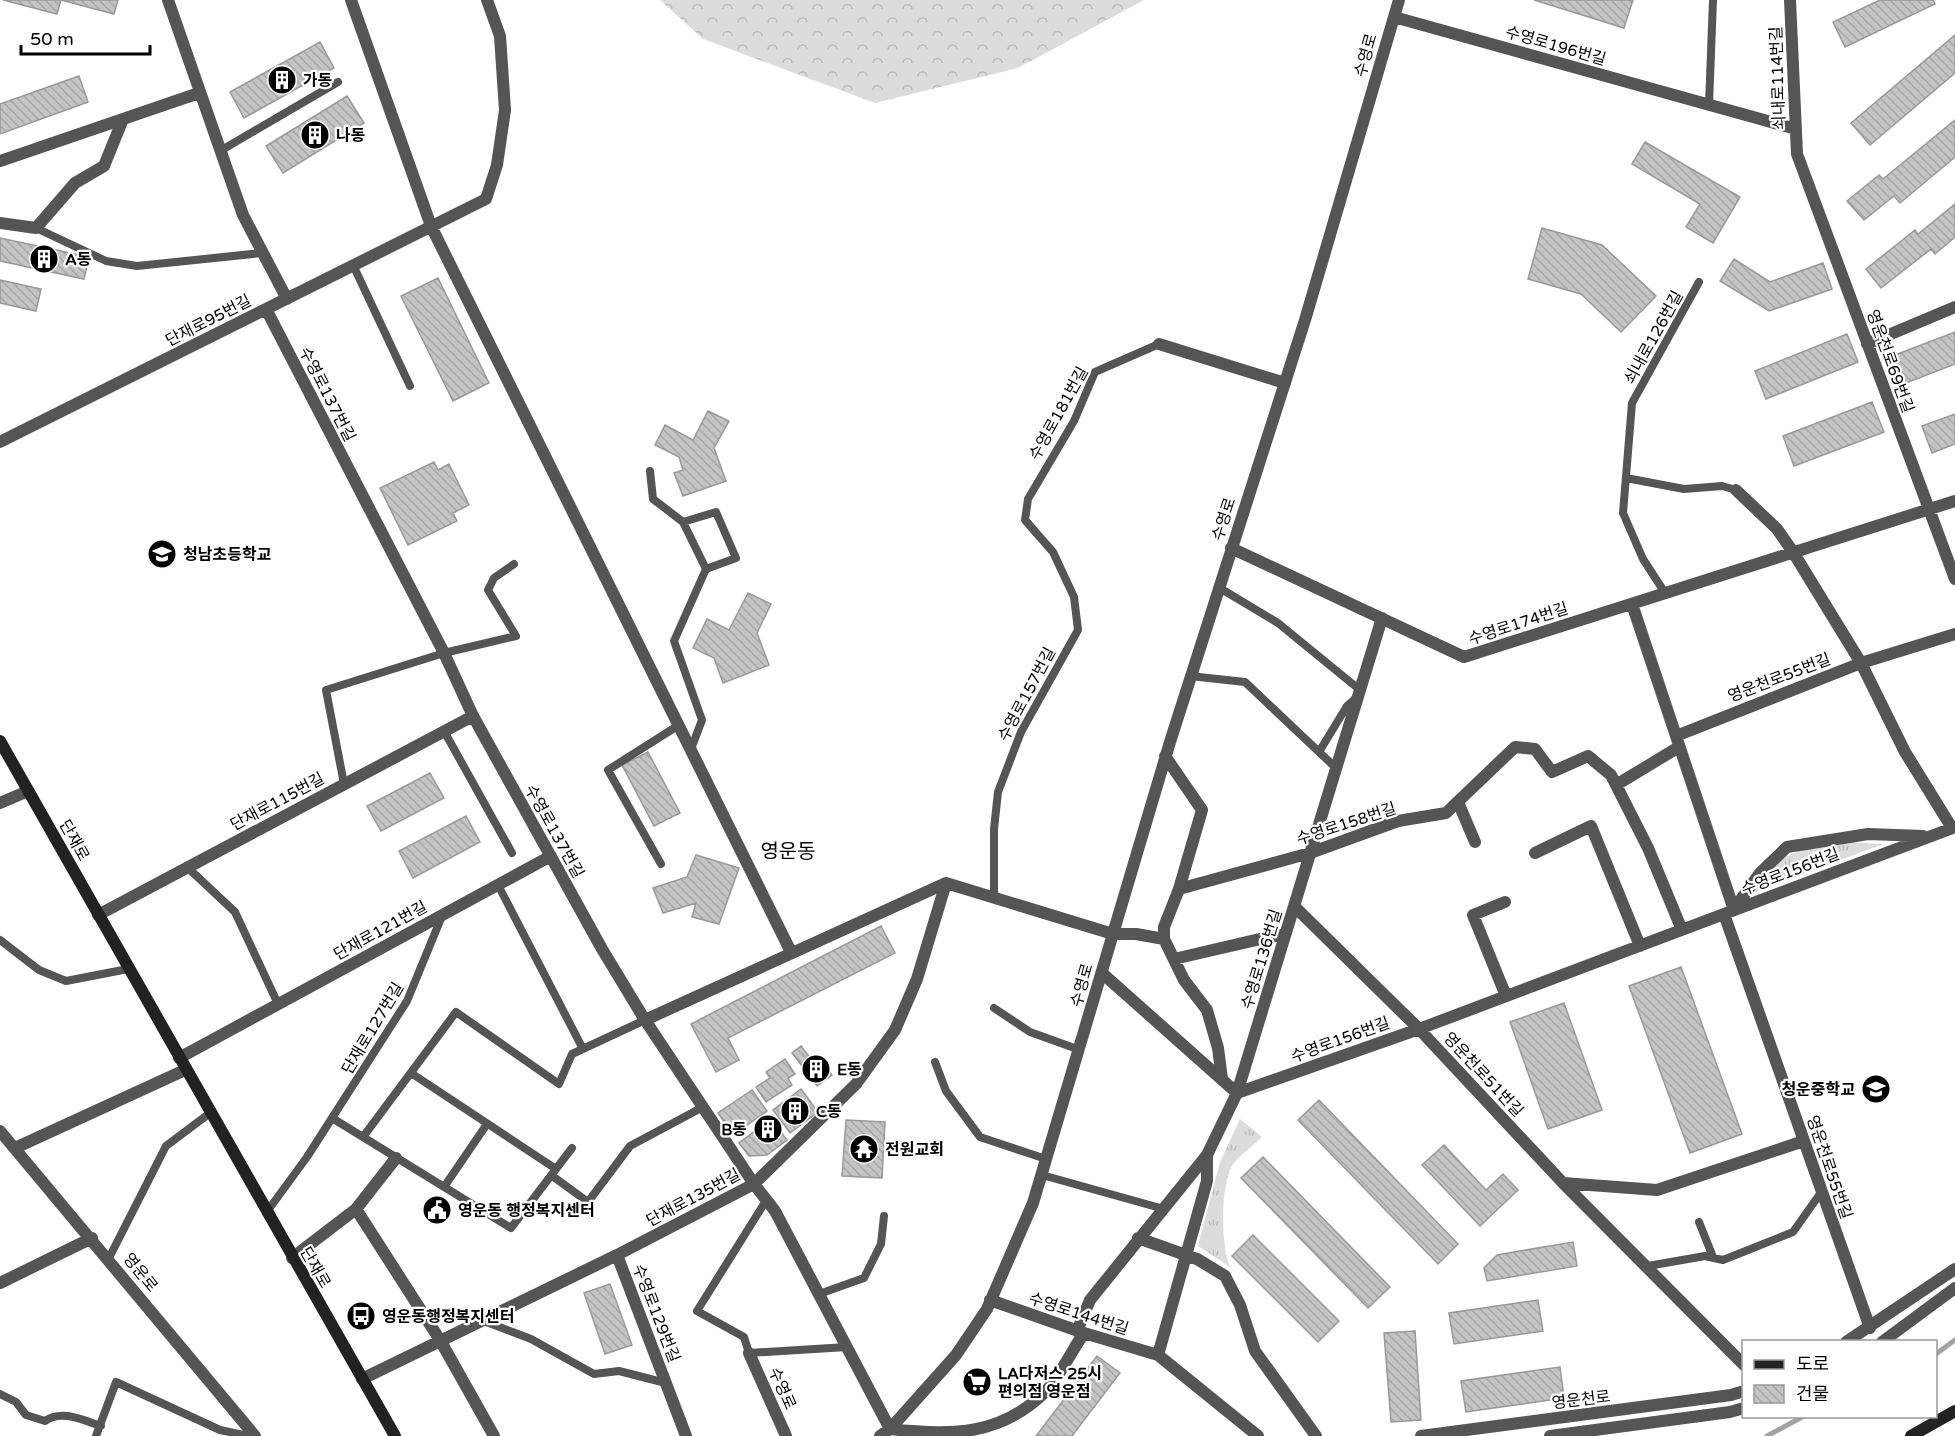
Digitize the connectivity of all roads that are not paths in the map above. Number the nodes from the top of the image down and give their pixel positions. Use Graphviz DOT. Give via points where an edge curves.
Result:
graph roads {
  1 [pos="168,0"];
  2 [pos="351,0"];
  3 [pos="487,0"];
  4 [pos="1399,0"];
  5 [pos="1713,0"];
  6 [pos="1790,0"];
  7 [pos="1394,17"];
  8 [pos="338,82"];
  9 [pos="199,93"];
  10 [pos="1709,105"];
  11 [pos="123,119"];
  12 [pos="1796,129"];
  13 [pos="220,152"];
  14 [pos="1797,154"];
  15 [pos="0,161"];
  16 [pos="0,224"];
  17 [pos="431,226"];
  18 [pos="36,228"];
  19 [pos="262,253"];
  20 [pos="353,266"];
  21 [pos="1699,282"];
  22 [pos="287,299"];
  23 [pos="1955,308"];
  24 [pos="266,309"];
  25 [pos="1159,344"];
  26 [pos="1868,344"];
  27 [pos="1285,383"];
  28 [pos="410,386"];
  29 [pos="0,442"];
  30 [pos="650,471"];
  31 [pos="1626,478"];
  32 [pos="1736,490"];
  33 [pos="1955,501"];
  34 [pos="1929,509"];
  35 [pos="1025,520"];
  36 [pos="683,522"];
  37 [pos="1231,548"];
  38 [pos="1793,552"];
  39 [pos="514,564"];
  40 [pos="706,569"];
  41 [pos="1955,577"];
  42 [pos="1218,587"];
  43 [pos="1665,593"];
  44 [pos="1632,604"];
  45 [pos="1382,618"];
  46 [pos="1955,634"];
  47 [pos="444,653"];
  48 [pos="1861,663"];
  49 [pos="1190,676"];
  50 [pos="1359,693"];
  51 [pos="473,716"];
  52 [pos="679,725"];
  53 [pos="444,731"];
  54 [pos="0,741"];
  55 [pos="1677,741"];
  56 [pos="691,749"];
  57 [pos="1319,752"];
  58 [pos="1165,756"];
  59 [pos="1336,768"];
  60 [pos="344,784"];
  61 [pos="1616,785"];
  62 [pos="28,791"];
  63 [pos="1458,802"];
  64 [pos="0,803"];
  65 [pos="1953,828"];
  66 [pos="1930,836"];
  67 [pos="1475,842"];
  68 [pos="1310,853"];
  69 [pos="1535,853"];
  70 [pos="512,854"];
  71 [pos="551,856"];
  72 [pos="661,864"];
  73 [pos="187,867"];
  74 [pos="946,883"];
  75 [pos="498,885"];
  76 [pos="1179,888"];
  77 [pos="994,898"];
  78 [pos="1505,902"];
  79 [pos="1294,906"];
  80 [pos="1729,912"];
  81 [pos="98,915"];
  82 [pos="442,915"];
  83 [pos="1682,930"];
  84 [pos="1286,933"];
  85 [pos="1113,934"];
  86 [pos="1164,939"];
  87 [pos="0,940"];
  88 [pos="1640,945"];
  89 [pos="791,952"];
  90 [pos="1174,959"];
  91 [pos="128,969"];
  92 [pos="1102,973"];
  93 [pos="1506,996"];
  94 [pos="278,1004"];
  95 [pos="994,1008"];
  96 [pos="645,1020"];
  97 [pos="1419,1029"];
  98 [pos="583,1049"];
  99 [pos="1080,1050"];
  100 [pos="179,1058"];
  101 [pos="935,1062"];
  102 [pos="185,1070"];
  103 [pos="411,1073"];
  104 [pos="1222,1079"];
  105 [pos="1237,1093"];
  106 [pos="703,1107"];
  107 [pos="210,1113"];
  108 [pos="332,1118"];
  109 [pos="487,1124"];
  110 [pos="0,1131"];
  111 [pos="363,1137"];
  112 [pos="1804,1141"];
  113 [pos="15,1148"];
  114 [pos="572,1148"];
  115 [pos="1207,1155"];
  116 [pos="396,1158"];
  117 [pos="1046,1159"];
  118 [pos="554,1172"];
  119 [pos="1042,1175"];
  120 [pos="1563,1183"];
  121 [pos="754,1184"];
  122 [pos="444,1187"];
  123 [pos="1821,1191"];
  124 [pos="766,1199"];
  125 [pos="356,1209"];
  126 [pos="1164,1209"];
  127 [pos="266,1213"];
  128 [pos="884,1216"];
  129 [pos="1699,1222"];
  130 [pos="92,1238"];
  131 [pos="1138,1238"];
  132 [pos="617,1255"];
  133 [pos="1188,1256"];
  134 [pos="1713,1257"];
  135 [pos="109,1258"];
  136 [pos="292,1258"];
  137 [pos="1648,1266"];
  138 [pos="1955,1269"];
  139 [pos="0,1283"];
  140 [pos="1955,1288"];
  141 [pos="819,1294"];
  142 [pos="990,1300"];
  143 [pos="480,1320"];
  144 [pos="1870,1328"];
  145 [pos="1080,1332"];
  146 [pos="440,1340"];
  147 [pos="1848,1340"];
  148 [pos="1883,1340"];
  149 [pos="847,1347"];
  150 [pos="749,1353"];
  151 [pos="1158,1355"];
  152 [pos="1742,1364"];
  153 [pos="362,1379"];
  154 [pos="666,1383"];
  155 [pos="1742,1390"];
  156 [pos="0,1394"];
  157 [pos="1742,1408"];
  158 [pos="1955,1411"];
  159 [pos="1524,1423"];
  160 [pos="100,1426"];
  161 [pos="885,1433"];
  162 [pos="96,1436"];
  163 [pos="248,1436"];
  164 [pos="255,1436"];
  165 [pos="395,1436"];
  166 [pos="494,1436"];
  167 [pos="686,1436"];
  168 [pos="786,1436"];
  169 [pos="1258,1436"];
  170 [pos="1316,1436"];
  171 [pos="1421,1436"];
  172 [pos="1525,1436"];
  173 [pos="1550,1436"];
  174 [pos="1911,1436"];
  1 -- 9 [label="street"];
  2 -- 17 [label="street"];
  3 -- 17 [label="street, 단재로95번길" via="501,36 505,110 497,165 486,199"];
  4 -- 7 [label="street, 수영로"];
  5 -- 10 [label="lane"];
  6 -- 12 [label="street, 쇠내로114번길"];
  7 -- 10 [label="street, 수영로196번길"];
  7 -- 27 [label="street, 수영로"];
  8 -- 13 [label="lane"];
  9 -- 11 [label="street"];
  9 -- 13 [label="street"];
  10 -- 12 [label="street, 수영로196번길"];
  11 -- 15 [label="street"];
  11 -- 18 [label="street" via="104,166 75,183"];
  12 -- 14 [label="street, 쇠내로114번길"];
  13 -- 19 [label="street"];
  14 -- 26 [label="street, 영운천로69번길"];
  16 -- 18 [label="street"];
  17 -- 20 [label="street, 단재로95번길"];
  17 -- 52 [label="street"];
  18 -- 19 [label="lane" via="106,261 137,266"];
  19 -- 22 [label="street"];
  20 -- 22 [label="street, 단재로95번길"];
  20 -- 28 [label="lane"];
  21 -- 31 [label="lane, 쇠내로126번길" via="1632,404"];
  22 -- 24 [label="street, 단재로95번길"];
  23 -- 26 [label="street"];
  24 -- 29 [label="street, 단재로95번길"];
  24 -- 47 [label="street, 수영로137번길"];
  25 -- 27 [label="street, 수영로181번길"];
  25 -- 35 [label="lane, 수영로181번길" via="1095,372 1074,421 1028,499"];
  26 -- 34 [label="street, 영운천로69번길"];
  27 -- 37 [label="street, 수영로"];
  30 -- 36 [label="lane" via="653,499"];
  31 -- 32 [label="lane" via="1684,489 1722,486"];
  31 -- 43 [label="lane, 쇠내로126번길" via="1623,513 1642,559"];
  32 -- 38 [label="street" via="1777,529"];
  33 -- 34 [label="street, 수영로174번길"];
  34 -- 38 [label="street, 수영로174번길"];
  34 -- 41 [label="street, 영운천로69번길"];
  35 -- 77 [label="lane, 수영로157번길" via="1053,552 1074,597 1078,630 1021,732 998,792"];
  36 -- 40 [label="lane"];
  36 -- 40 [label="lane" via="716,512 735,558"];
  37 -- 42 [label="street, 수영로"];
  37 -- 45 [label="street, 수영로174번길"];
  38 -- 43 [label="street, 수영로174번길"];
  38 -- 48 [label="street"];
  39 -- 47 [label="lane" via="494,578 488,590 516,636"];
  40 -- 56 [label="lane" via="674,641 702,720"];
  42 -- 49 [label="street, 수영로"];
  42 -- 50 [label="lane" via="1278,623"];
  43 -- 44 [label="street, 수영로174번길"];
  44 -- 45 [label="street, 수영로174번길" via="1464,657"];
  44 -- 55 [label="street, 영운천로55번길"];
  45 -- 50 [label="street, 수영로136번길"];
  46 -- 48 [label="street"];
  47 -- 51 [label="street, 수영로137번길"];
  47 -- 60 [label="lane" via="326,690"];
  48 -- 55 [label="street, 영운천로55번길"];
  48 -- 65 [label="street, 수영로156번길" via="1905,752"];
  49 -- 57 [label="lane" via="1245,682"];
  49 -- 58 [label="street, 수영로"];
  50 -- 57 [label="lane"];
  50 -- 59 [label="street, 수영로136번길"];
  51 -- 53 [label="street, 단재로115번길"];
  51 -- 71 [label="street, 수영로137번길"];
  52 -- 56 [label="street"];
  52 -- 72 [label="lane" via="608,770"];
  53 -- 60 [label="street, 단재로115번길"];
  53 -- 70 [label="lane"];
  54 -- 62 [label="street, 단재로"];
  55 -- 61 [label="street"];
  55 -- 80 [label="street, 영운천로55번길"];
  56 -- 89 [label="street"];
  57 -- 59 [label="lane"];
  58 -- 76 [label="street" via="1202,810"];
  58 -- 85 [label="street, 수영로"];
  59 -- 68 [label="street, 수영로136번길"];
  60 -- 73 [label="street, 단재로115번길"];
  61 -- 63 [label="street, 수영로158번길" via="1611,775 1588,756 1552,772 1534,749 1515,747"];
  61 -- 83 [label="street" via="1648,848"];
  62 -- 64 [label="street"];
  62 -- 81 [label="street, 단재로"];
  63 -- 67 [label="street"];
  63 -- 68 [label="street, 수영로158번길" via="1446,813 1398,821"];
  65 -- 66 [label="street, 수영로156번길"];
  66 -- 80 [label="street, 수영로156번길"];
  66 -- 80 [label="street" via="1868,834 1787,847"];
  68 -- 76 [label="street, 수영로158번길"];
  68 -- 79 [label="street, 수영로136번길"];
  69 -- 88 [label="street" via="1591,826"];
  71 -- 75 [label="street, 단재로121번길"];
  71 -- 96 [label="street, 수영로137번길"];
  73 -- 81 [label="street, 단재로115번길"];
  73 -- 94 [label="lane" via="235,912"];
  74 -- 77 [label="street"];
  74 -- 89 [label="street"];
  74 -- 121 [label="street, 단재로135번길" via="917,979 894,1030 856,1084"];
  75 -- 82 [label="street, 단재로121번길"];
  75 -- 98 [label="lane"];
  76 -- 86 [label="street" via="1164,927"];
  77 -- 85 [label="street"];
  78 -- 93 [label="street" via="1473,915"];
  79 -- 84 [label="street, 수영로136번길"];
  79 -- 97 [label="street, 영운천로51번길"];
  80 -- 83 [label="street, 수영로156번길"];
  80 -- 112 [label="street, 영운천로55번길"];
  81 -- 91 [label="street, 단재로"];
  82 -- 94 [label="street, 단재로121번길"];
  82 -- 108 [label="lane, 단재로127번길" via="407,1001"];
  83 -- 88 [label="street, 수영로156번길"];
  84 -- 90 [label="street"];
  84 -- 105 [label="street, 수영로136번길"];
  85 -- 86 [label="street"];
  85 -- 92 [label="street, 수영로"];
  86 -- 90 [label="street"];
  87 -- 91 [label="lane" via="39,970 66,981"];
  88 -- 93 [label="street, 수영로156번길"];
  89 -- 96 [label="street"];
  90 -- 104 [label="street" via="1184,980 1207,1010"];
  91 -- 100 [label="street, 단재로"];
  92 -- 99 [label="street, 수영로"];
  92 -- 104 [label="street"];
  93 -- 97 [label="street, 수영로156번길"];
  94 -- 100 [label="street, 단재로121번길"];
  95 -- 99 [label="lane" via="1030,1032"];
  96 -- 98 [label="lane"];
  96 -- 106 [label="street, 수영로137번길"];
  97 -- 105 [label="street, 수영로156번길"];
  97 -- 120 [label="street, 영운천로51번길"];
  98 -- 103 [label="lane" via="572,1054 559,1084 456,1012"];
  99 -- 117 [label="street, 수영로"];
  100 -- 102 [label="street, 단재로"];
  101 -- 117 [label="lane" via="945,1091 980,1137"];
  102 -- 107 [label="street, 단재로"];
  102 -- 113 [label="street"];
  103 -- 109 [label="lane"];
  103 -- 111 [label="lane"];
  104 -- 105 [label="street"];
  105 -- 115 [label="street, 수영로136번길"];
  106 -- 118 [label="lane" via="630,1146 588,1202"];
  106 -- 121 [label="street, 수영로137번길"];
  107 -- 127 [label="street, 단재로"];
  107 -- 135 [label="lane" via="166,1146"];
  108 -- 111 [label="lane"];
  108 -- 127 [label="lane, 단재로127번길"];
  109 -- 118 [label="lane"];
  109 -- 122 [label="lane"];
  110 -- 113 [label="street, 영운로"];
  111 -- 116 [label="lane"];
  112 -- 120 [label="street" via="1658,1190"];
  112 -- 123 [label="street, 영운천로55번길"];
  113 -- 130 [label="street, 영운로"];
  114 -- 118 [label="lane"];
  115 -- 126 [label="street, 수영로136번길"];
  115 -- 133 [label="street, 수영로136번길" via="1207,1181"];
  116 -- 122 [label="lane"];
  116 -- 125 [label="street"];
  117 -- 119 [label="street, 수영로"];
  118 -- 122 [label="lane" via="511,1228"];
  119 -- 126 [label="lane"];
  119 -- 142 [label="street, 수영로"];
  120 -- 137 [label="street, 영운천로51번길"];
  121 -- 124 [label="street, 수영로137번길"];
  121 -- 132 [label="street, 단재로135번길"];
  123 -- 134 [label="lane" via="1793,1232 1723,1260"];
  123 -- 144 [label="street, 영운천로55번길"];
  124 -- 141 [label="street, 수영로137번길"];
  124 -- 150 [label="lane" via="697,1311 744,1336"];
  125 -- 136 [label="street"];
  125 -- 146 [label="street"];
  126 -- 131 [label="street, 수영로136번길"];
  127 -- 136 [label="street, 단재로"];
  128 -- 141 [label="lane" via="881,1245 864,1278"];
  129 -- 134 [label="lane"];
  130 -- 135 [label="street, 영운로"];
  130 -- 139 [label="street"];
  131 -- 133 [label="street"];
  131 -- 145 [label="street, 수영로136번길" via="1090,1300"];
  132 -- 143 [label="street, 단재로135번길"];
  132 -- 154 [label="street, 수영로129번길"];
  133 -- 151 [label="street"];
  133 -- 170 [label="street" via="1225,1276 1256,1351"];
  134 -- 137 [label="lane"];
  135 -- 164 [label="street, 영운로"];
  136 -- 153 [label="street, 단재로"];
  137 -- 152 [label="street, 영운천로51번길"];
  138 -- 144 [label="street"];
  140 -- 148 [label="street"];
  141 -- 149 [label="street, 수영로137번길"];
  142 -- 145 [label="street, 수영로144번길"];
  142 -- 161 [label="street, 수영로" via="956,1355"];
  143 -- 146 [label="street, 단재로135번길"];
  143 -- 154 [label="lane, 수영로129번길" via="531,1339 594,1374 619,1371"];
  144 -- 147 [label="street"];
  145 -- 151 [label="street, 수영로144번길"];
  145 -- 161 [label="street, 수영로136번길" via="1047,1390 1002,1426 975,1433"];
  146 -- 153 [label="street, 단재로135번길"];
  146 -- 166 [label="street"];
  149 -- 150 [label="lane"];
  149 -- 161 [label="street, 수영로137번길"];
  150 -- 168 [label="street, 수영로"];
  151 -- 169 [label="street, 수영로144번길"];
  153 -- 165 [label="street, 단재로"];
  154 -- 167 [label="street, 수영로129번길"];
  155 -- 159 [label="street, 영운천로"];
  156 -- 160 [label="lane" via="16,1402 26,1415 45,1421 69,1416"];
  157 -- 173 [label="street"];
  158 -- 174 [label="street"];
  159 -- 171 [label="street, 영운천로"];
  159 -- 172 [label="street"];
  160 -- 162 [label="lane"];
  160 -- 163 [label="lane" via="116,1382 220,1430"];
}
